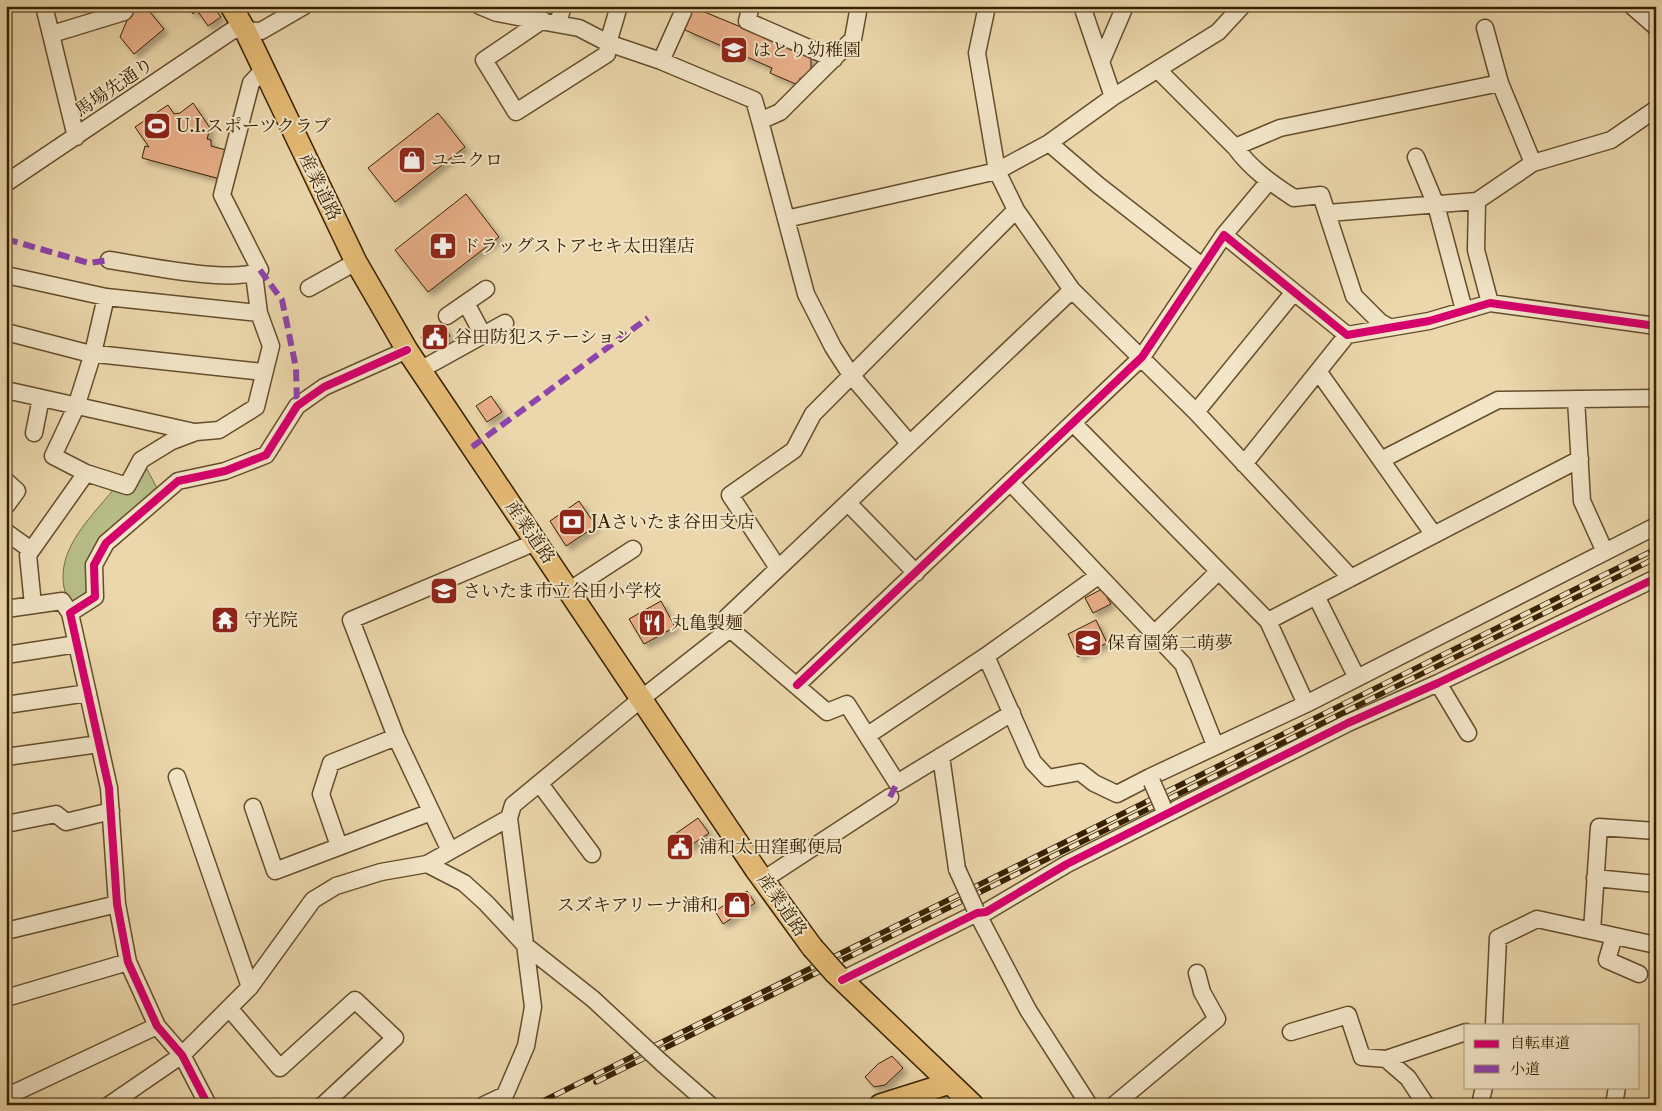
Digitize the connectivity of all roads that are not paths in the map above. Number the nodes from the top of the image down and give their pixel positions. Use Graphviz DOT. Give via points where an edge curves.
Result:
graph roads {
  1 [pos="44,6"];
  2 [pos="127,6"];
  3 [pos="231,6"];
  4 [pos="304,6"];
  5 [pos="480,6"];
  6 [pos="563,6"];
  7 [pos="619,6"];
  8 [pos="682,6"];
  9 [pos="751,6"];
  10 [pos="859,6"];
  11 [pos="987,6"];
  12 [pos="1082,6"];
  13 [pos="1125,6"];
  14 [pos="1242,6"];
  15 [pos="1632,6"];
  16 [pos="550,22"];
  17 [pos="1656,27"];
  18 [pos="1485,28"];
  19 [pos="245,30"];
  20 [pos="52,34"];
  21 [pos="608,42"];
  22 [pos="834,59"];
  23 [pos="661,61"];
  24 [pos="1101,62"];
  25 [pos="264,69"];
  26 [pos="1158,70"];
  27 [pos="1500,83"];
  28 [pos="1114,97"];
  29 [pos="1656,108"];
  30 [pos="760,120"];
  31 [pos="76,137"];
  32 [pos="1049,143"];
  33 [pos="1234,147"];
  34 [pos="1416,157"];
  35 [pos="1533,163"];
  36 [pos="997,171"];
  37 [pos="1268,181"];
  38 [pos="6,183"];
  39 [pos="1477,201"];
  40 [pos="1436,205"];
  41 [pos="1016,210"];
  42 [pos="1328,213"];
  43 [pos="786,219"];
  44 [pos="1224,235"];
  45 [pos="109,260"];
  46 [pos="356,262"];
  47 [pos="1203,267"];
  48 [pos="254,274"];
  49 [pos="6,275"];
  50 [pos="309,288"];
  51 [pos="486,289"];
  52 [pos="1072,290"];
  53 [pos="1294,292"];
  54 [pos="106,297"];
  55 [pos="466,303"];
  56 [pos="1490,303"];
  57 [pos="1464,310"];
  58 [pos="259,313"];
  59 [pos="447,316"];
  60 [pos="505,323"];
  61 [pos="1656,326"];
  62 [pos="1389,327"];
  63 [pos="6,332"];
  64 [pos="483,335"];
  65 [pos="1347,335"];
  66 [pos="407,350"];
  67 [pos="93,354"];
  68 [pos="1142,357"];
  69 [pos="420,370"];
  70 [pos="1318,371"];
  71 [pos="263,372"];
  72 [pos="851,375"];
  73 [pos="6,390"];
  74 [pos="41,398"];
  75 [pos="1656,398"];
  76 [pos="1576,399"];
  77 [pos="76,407"];
  78 [pos="1196,412"];
  79 [pos="1073,423"];
  80 [pos="196,432"];
  81 [pos="34,433"];
  82 [pos="909,443"];
  83 [pos="1580,459"];
  84 [pos="1381,460"];
  85 [pos="1244,464"];
  86 [pos="86,474"];
  87 [pos="6,481"];
  88 [pos="1011,483"];
  89 [pos="848,503"];
  90 [pos="6,506"];
  91 [pos="1656,526"];
  92 [pos="6,532"];
  93 [pos="1434,535"];
  94 [pos="536,542"];
  95 [pos="633,549"];
  96 [pos="31,550"];
  97 [pos="1605,552"];
  98 [pos="778,568"];
  99 [pos="1218,572"];
  100 [pos="916,573"];
  101 [pos="1098,576"];
  102 [pos="1351,578"];
  103 [pos="1656,578"];
  104 [pos="570,590"];
  105 [pos="1316,596"];
  106 [pos="33,605"];
  107 [pos="6,609"];
  108 [pos="70,613"];
  109 [pos="1268,621"];
  110 [pos="728,623"];
  111 [pos="1154,634"];
  112 [pos="77,644"];
  113 [pos="6,655"];
  114 [pos="986,656"];
  115 [pos="1357,678"];
  116 [pos="1438,683"];
  117 [pos="797,685"];
  118 [pos="88,693"];
  119 [pos="641,699"];
  120 [pos="1306,704"];
  121 [pos="6,705"];
  122 [pos="1012,714"];
  123 [pos="1468,733"];
  124 [pos="868,735"];
  125 [pos="396,737"];
  126 [pos="99,744"];
  127 [pos="1215,744"];
  128 [pos="941,756"];
  129 [pos="6,757"];
  130 [pos="177,777"];
  131 [pos="1151,780"];
  132 [pos="540,784"];
  133 [pos="890,797"];
  134 [pos="253,807"];
  135 [pos="111,811"];
  136 [pos="1165,811"];
  137 [pos="431,812"];
  138 [pos="509,818"];
  139 [pos="6,824"];
  140 [pos="1656,830"];
  141 [pos="339,846"];
  142 [pos="450,851"];
  143 [pos="592,854"];
  144 [pos="427,864"];
  145 [pos="1595,878"];
  146 [pos="764,880"];
  147 [pos="1656,884"];
  148 [pos="117,904"];
  149 [pos="977,913"];
  150 [pos="6,931"];
  151 [pos="1592,931"];
  152 [pos="1614,936"];
  153 [pos="1656,945"];
  154 [pos="526,946"];
  155 [pos="128,962"];
  156 [pos="1198,973"];
  157 [pos="1639,974"];
  158 [pos="839,976"];
  159 [pos="250,987"];
  160 [pos="6,998"];
  161 [pos="229,1008"];
  162 [pos="1492,1024"];
  163 [pos="157,1026"];
  164 [pos="1291,1032"];
  165 [pos="1464,1033"];
  166 [pos="182,1055"];
  167 [pos="1386,1059"];
  168 [pos="950,1083"];
  169 [pos="1484,1088"];
  170 [pos="1617,1088"];
  171 [pos="6,1094"];
  172 [pos="109,1105"];
  173 [pos="208,1105"];
  174 [pos="323,1105"];
  175 [pos="484,1105"];
  176 [pos="710,1105"];
  177 [pos="880,1105"];
  178 [pos="972,1105"];
  179 [pos="1089,1105"];
  180 [pos="1114,1105"];
  181 [pos="1426,1105"];
  182 [pos="1480,1105"];
  183 [pos="1614,1105"];
  1 -- 20 [label="street"];
  2 -- 20 [label="street" via="124,12"];
  3 -- 19 [label="main road, 産業道路"];
  4 -- 19 [label="street, 馬場先通り" via="261,31"];
  5 -- 16 [label="street" via="497,13"];
  6 -- 16 [label="street"];
  7 -- 21 [label="street"];
  8 -- 23 [label="street" via="683,12"];
  9 -- 22 [label="street" via="747,21"];
  10 -- 22 [label="street" via="853,38"];
  11 -- 36 [label="street" via="977,53"];
  12 -- 24 [label="street"];
  13 -- 24 [label="street"];
  14 -- 26 [label="street" via="1218,32"];
  15 -- 17 [label="street"];
  16 -- 21 [label="street" via="578,28"];
  16 -- 21 [label="street" via="484,60 516,112 607,54"];
  18 -- 27 [label="street"];
  19 -- 25 [label="main road, 産業道路"];
  19 -- 31 [label="street, 馬場先通り" via="233,30"];
  20 -- 31 [label="street"];
  21 -- 23 [label="street"];
  22 -- 30 [label="street" via="780,112"];
  23 -- 30 [label="street" via="754,100"];
  24 -- 28 [label="street"];
  25 -- 46 [label="main road, 産業道路"];
  25 -- 48 [label="street" via="251,83 222,195 260,270"];
  26 -- 28 [label="street"];
  26 -- 33 [label="street"];
  27 -- 33 [label="street" via="1280,128"];
  27 -- 35 [label="street"];
  28 -- 32 [label="street"];
  29 -- 35 [label="street" via="1611,140"];
  30 -- 43 [label="street"];
  31 -- 38 [label="street, 馬場先通り"];
  32 -- 36 [label="street"];
  32 -- 47 [label="street"];
  33 -- 37 [label="street"];
  34 -- 40 [label="street"];
  35 -- 39 [label="street"];
  36 -- 41 [label="street"];
  36 -- 43 [label="street"];
  37 -- 42 [label="street" via="1294,198 1321,195"];
  37 -- 44 [label="street"];
  39 -- 40 [label="street"];
  39 -- 56 [label="street" via="1476,250"];
  40 -- 42 [label="street"];
  40 -- 57 [label="street"];
  41 -- 52 [label="street"];
  41 -- 72 [label="street"];
  42 -- 62 [label="street" via="1354,296"];
  43 -- 72 [label="street" via="806,294"];
  44 -- 47 [label="street"];
  44 -- 53 [label="street"];
  45 -- 48 [label="street" via="227,276"];
  46 -- 50 [label="street"];
  46 -- 66 [label="main road, 産業道路"];
  47 -- 68 [label="street"];
  48 -- 58 [label="street"];
  49 -- 54 [label="street"];
  51 -- 55 [label="street"];
  52 -- 68 [label="street"];
  52 -- 82 [label="street"];
  53 -- 65 [label="street"];
  53 -- 78 [label="street"];
  54 -- 58 [label="street"];
  54 -- 67 [label="street"];
  55 -- 59 [label="street"];
  55 -- 64 [label="street"];
  56 -- 57 [label="street"];
  56 -- 61 [label="street"];
  57 -- 62 [label="street" via="1429,321"];
  58 -- 71 [label="street" via="271,346"];
  60 -- 64 [label="street"];
  62 -- 65 [label="street"];
  63 -- 67 [label="street"];
  64 -- 69 [label="street"];
  65 -- 70 [label="street"];
  66 -- 69 [label="main road, 産業道路"];
  66 -- 108 [label="street" via="324,387 297,406 266,455 225,471 178,480 106,543 94,564 94,597"];
  67 -- 71 [label="street"];
  67 -- 77 [label="street"];
  68 -- 78 [label="street"];
  68 -- 79 [label="street"];
  69 -- 94 [label="main road, 産業道路"];
  70 -- 84 [label="street"];
  70 -- 85 [label="street"];
  71 -- 80 [label="street" via="256,407 219,430"];
  72 -- 82 [label="street"];
  72 -- 98 [label="street" via="813,414 794,450 730,495"];
  73 -- 74 [label="street"];
  74 -- 77 [label="street"];
  74 -- 81 [label="street"];
  75 -- 76 [label="street"];
  76 -- 83 [label="street"];
  76 -- 84 [label="street" via="1498,400"];
  77 -- 80 [label="street"];
  77 -- 86 [label="street" via="53,456"];
  78 -- 85 [label="street"];
  79 -- 88 [label="street"];
  79 -- 99 [label="street"];
  80 -- 86 [label="street" via="172,441 141,460 127,486"];
  82 -- 89 [label="street"];
  83 -- 93 [label="street"];
  83 -- 97 [label="street" via="1582,501"];
  84 -- 93 [label="street"];
  85 -- 102 [label="street"];
  86 -- 96 [label="street"];
  87 -- 90 [label="street" via="17,491"];
  88 -- 100 [label="street"];
  88 -- 101 [label="street"];
  89 -- 98 [label="street"];
  89 -- 100 [label="street"];
  91 -- 97 [label="street"];
  92 -- 96 [label="street"];
  93 -- 102 [label="street"];
  94 -- 104 [label="main road, 産業道路"];
  94 -- 125 [label="street" via="351,620"];
  95 -- 104 [label="street"];
  96 -- 106 [label="street" via="28,556"];
  97 -- 115 [label="street"];
  98 -- 110 [label="street"];
  99 -- 109 [label="street"];
  99 -- 111 [label="street"];
  100 -- 117 [label="street"];
  101 -- 111 [label="street"];
  101 -- 114 [label="street"];
  102 -- 105 [label="street"];
  103 -- 116 [label="street"];
  104 -- 119 [label="main road, 産業道路"];
  105 -- 109 [label="street"];
  105 -- 115 [label="street"];
  106 -- 107 [label="street"];
  106 -- 108 [label="street" via="62,600"];
  108 -- 112 [label="street"];
  109 -- 120 [label="street"];
  110 -- 117 [label="street"];
  110 -- 119 [label="street"];
  111 -- 127 [label="street" via="1183,664"];
  112 -- 113 [label="street"];
  112 -- 118 [label="street"];
  114 -- 122 [label="street"];
  114 -- 124 [label="street"];
  115 -- 120 [label="street"];
  116 -- 123 [label="street"];
  116 -- 136 [label="street"];
  117 -- 124 [label="street" via="827,712 847,704"];
  118 -- 121 [label="street"];
  118 -- 126 [label="street"];
  119 -- 132 [label="street"];
  119 -- 146 [label="main road, 産業道路"];
  120 -- 127 [label="street"];
  122 -- 128 [label="street"];
  122 -- 131 [label="street" via="1033,762 1048,778 1080,772 1117,794"];
  124 -- 128 [label="street" via="897,783"];
  125 -- 137 [label="street"];
  125 -- 141 [label="street" via="331,763 321,794"];
  126 -- 129 [label="street"];
  126 -- 135 [label="street"];
  127 -- 131 [label="street"];
  128 -- 149 [label="street, bridge" via="957,870"];
  130 -- 159 [label="street"];
  131 -- 136 [label="street, bridge"];
  132 -- 138 [label="street" via="514,805"];
  132 -- 143 [label="street"];
  133 -- 146 [label="street"];
  134 -- 141 [label="street" via="275,871"];
  135 -- 139 [label="street" via="66,822 56,814"];
  135 -- 148 [label="street"];
  136 -- 149 [label="street" via="986,912"];
  137 -- 141 [label="street"];
  137 -- 142 [label="street"];
  138 -- 142 [label="street"];
  138 -- 154 [label="street"];
  140 -- 145 [label="street" via="1599,827"];
  142 -- 144 [label="street"];
  144 -- 154 [label="street" via="464,884"];
  144 -- 159 [label="street" via="354,880 336,886 314,900"];
  145 -- 147 [label="street"];
  145 -- 151 [label="street"];
  146 -- 158 [label="main road, 産業道路, bridge" via="812,947"];
  148 -- 150 [label="street"];
  148 -- 155 [label="street"];
  149 -- 158 [label="street"];
  149 -- 179 [label="street" via="1028,1010"];
  151 -- 152 [label="street"];
  151 -- 162 [label="street" via="1537,919 1498,938"];
  152 -- 153 [label="street"];
  152 -- 157 [label="street" via="1607,960"];
  154 -- 175 [label="street" via="533,1007 526,1046 505,1095"];
  154 -- 176 [label="street, bridge" via="593,999"];
  155 -- 160 [label="street"];
  155 -- 163 [label="street"];
  156 -- 180 [label="street" via="1202,992 1217,1019"];
  158 -- 168 [label="main road, 産業道路"];
  159 -- 161 [label="street"];
  161 -- 166 [label="street"];
  161 -- 174 [label="street" via="280,1068 355,1000 395,1038"];
  163 -- 166 [label="street"];
  163 -- 171 [label="street"];
  164 -- 167 [label="street" via="1348,1015 1362,1057"];
  165 -- 167 [label="street"];
  166 -- 172 [label="street"];
  166 -- 173 [label="street"];
  167 -- 181 [label="street" via="1408,1078"];
  168 -- 177 [label="main road"];
  168 -- 178 [label="main road, 産業道路"];
  169 -- 182 [label="street"];
  170 -- 183 [label="street"];
}
